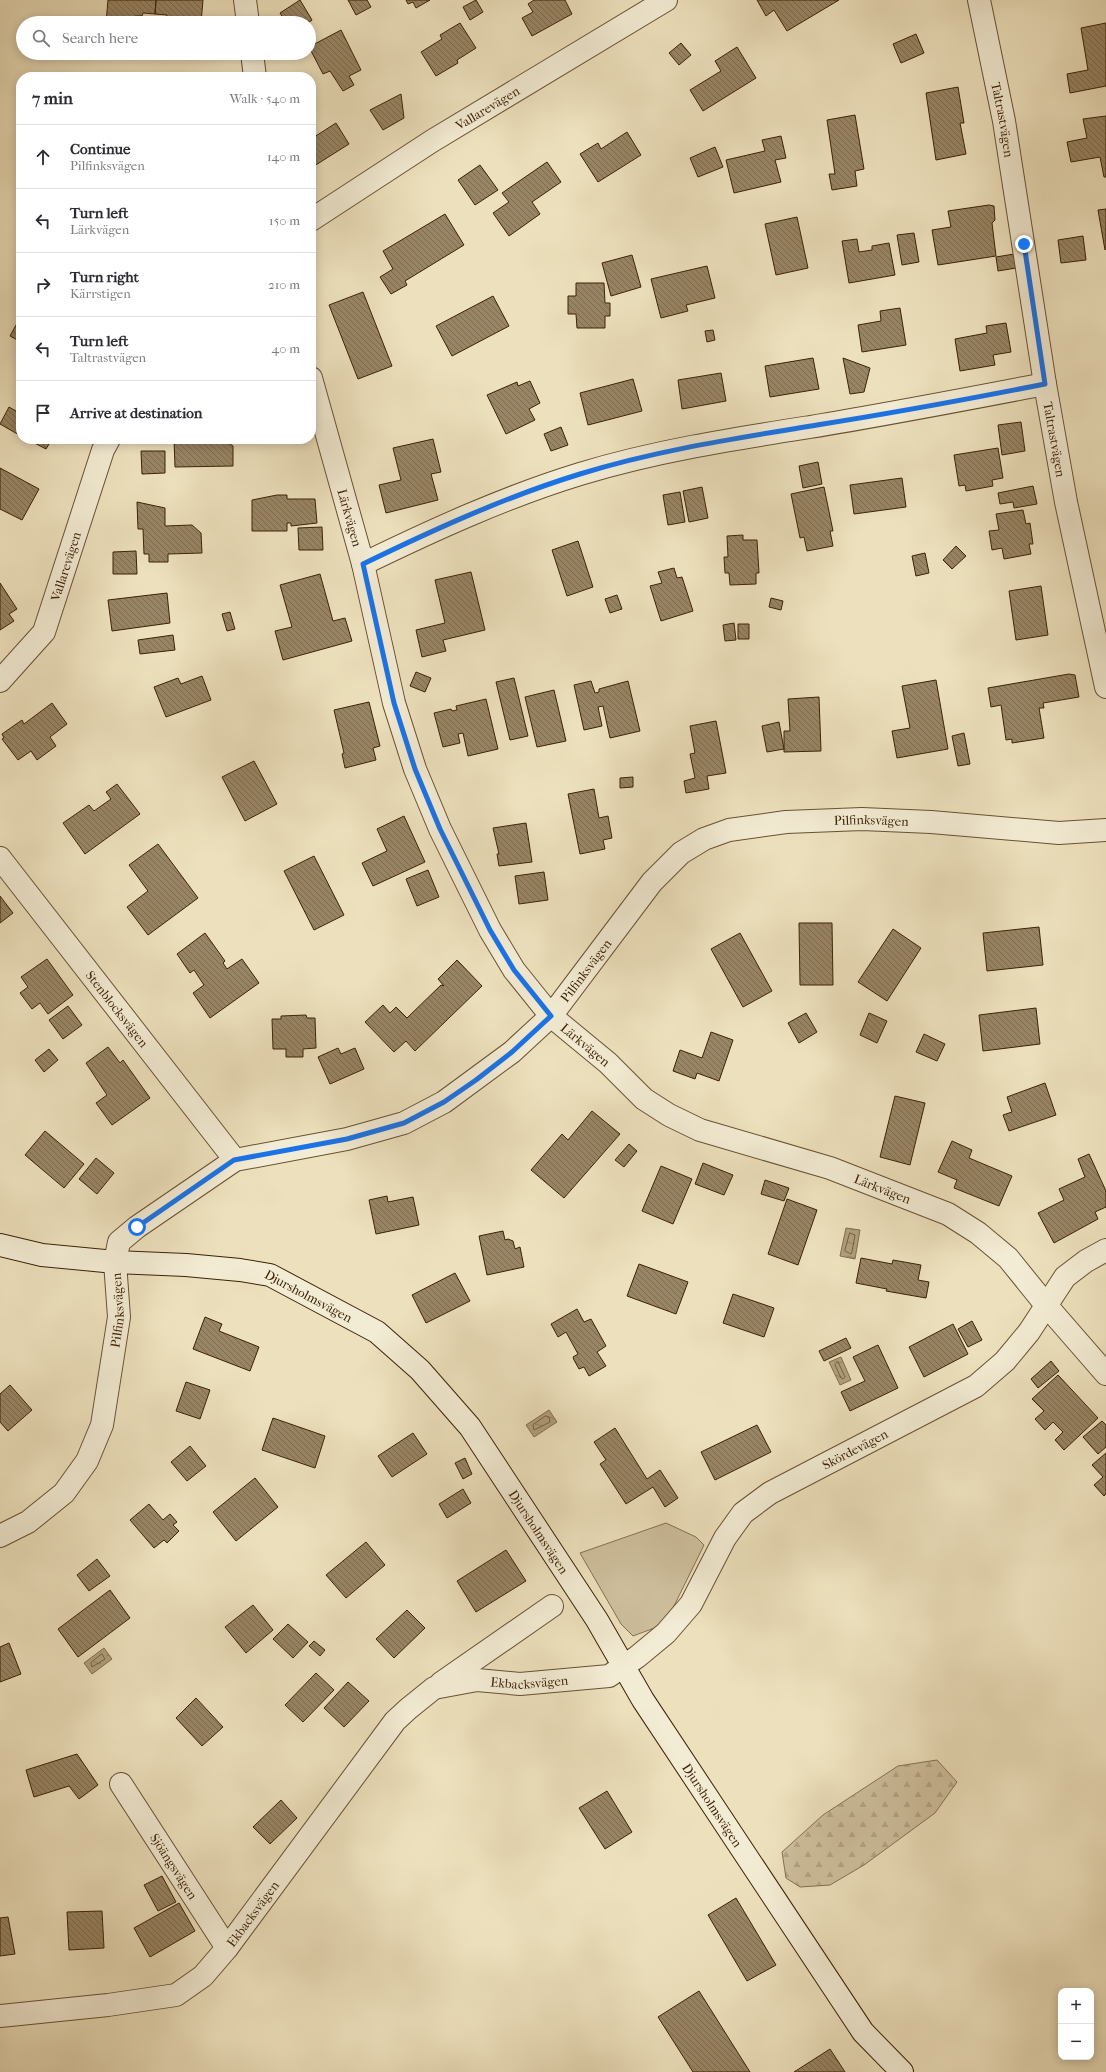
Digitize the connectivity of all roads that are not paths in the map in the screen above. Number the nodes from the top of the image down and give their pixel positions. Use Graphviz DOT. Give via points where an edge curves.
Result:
graph roads {
  1 [pos="245,0"];
  2 [pos="666,0"];
  3 [pos="979,0"];
  4 [pos="247,16"];
  5 [pos="253,60"];
  6 [pos="254,72"];
  7 [pos="316,217"];
  8 [pos="1045,384"];
  9 [pos="316,396"];
  10 [pos="106,444"];
  11 [pos="363,564"];
  12 [pos="0,681"];
  13 [pos="1106,687"];
  14 [pos="1106,830"];
  15 [pos="0,858"];
  16 [pos="551,1016"];
  17 [pos="234,1160"];
  18 [pos="0,1245"];
  19 [pos="1106,1250"];
  20 [pos="115,1262"];
  21 [pos="1046,1305"];
  22 [pos="1106,1374"];
  23 [pos="0,1536"];
  24 [pos="552,1606"];
  25 [pos="624,1667"];
  26 [pos="434,1688"];
  27 [pos="121,1784"];
  28 [pos="227,1948"];
  29 [pos="0,2016"];
  30 [pos="902,2072"];
  1 -- 4 [label="street"];
  2 -- 7 [label="street, Vallarevägen" via="432,141"];
  3 -- 8 [label="street, Taltrastvägen" via="1004,121"];
  5 -- 6 [label="street"];
  8 -- 11 [label="street" via="677,450 588,472 496,504"];
  8 -- 13 [label="street, Taltrastvägen" via="1066,502"];
  9 -- 11 [label="street, Lärkvägen"];
  10 -- 12 [label="street, Vallarevägen" via="44,632"];
  11 -- 16 [label="street, Lärkvägen" via="394,703 415,769 440,829 490,930 514,970"];
  14 -- 16 [label="street, Pilfinksvägen" via="1059,833 938,822 862,819 786,822 729,830 704,839 681,853 652,882"];
  15 -- 17 [label="street, Stenblocksvägen"];
  16 -- 17 [label="street, Pilfinksvägen" via="512,1052 476,1080 444,1102 404,1123 347,1139"];
  16 -- 21 [label="street, Lärkvägen" via="608,1063 644,1099 669,1115 700,1130 830,1168 948,1214 978,1233 1008,1258"];
  17 -- 20 [label="street, Pilfinksvägen" via="119,1242"];
  18 -- 20 [label="street, Djursholmsvägen" via="42,1255"];
  19 -- 21 [label="street, Skördevägen" via="1065,1277"];
  20 -- 23 [label="street, Pilfinksvägen" via="119,1317 102,1425 87,1461 64,1493 28,1522"];
  20 -- 25 [label="street, Djursholmsvägen" via="186,1265 240,1270 270,1276 377,1332 420,1370 470,1426 597,1620"];
  21 -- 22 [label="street, Lärkvägen"];
  21 -- 25 [label="street, Skördevägen" via="1029,1332 1005,1361 976,1386 770,1493 743,1513 725,1538 690,1604 666,1633"];
  24 -- 26 [label="street, Ekbacksvägen"];
  25 -- 26 [label="street, Ekbacksvägen" via="609,1676 520,1684 477,1680"];
  25 -- 30 [label="street, Djursholmsvägen" via="643,1700 862,2032"];
  26 -- 28 [label="street, Ekbacksvägen" via="395,1721"];
  27 -- 28 [label="street, Sjöängsvägen"];
  28 -- 29 [label="street, Ekbacksvägen" via="203,1976 176,1995"];
}
